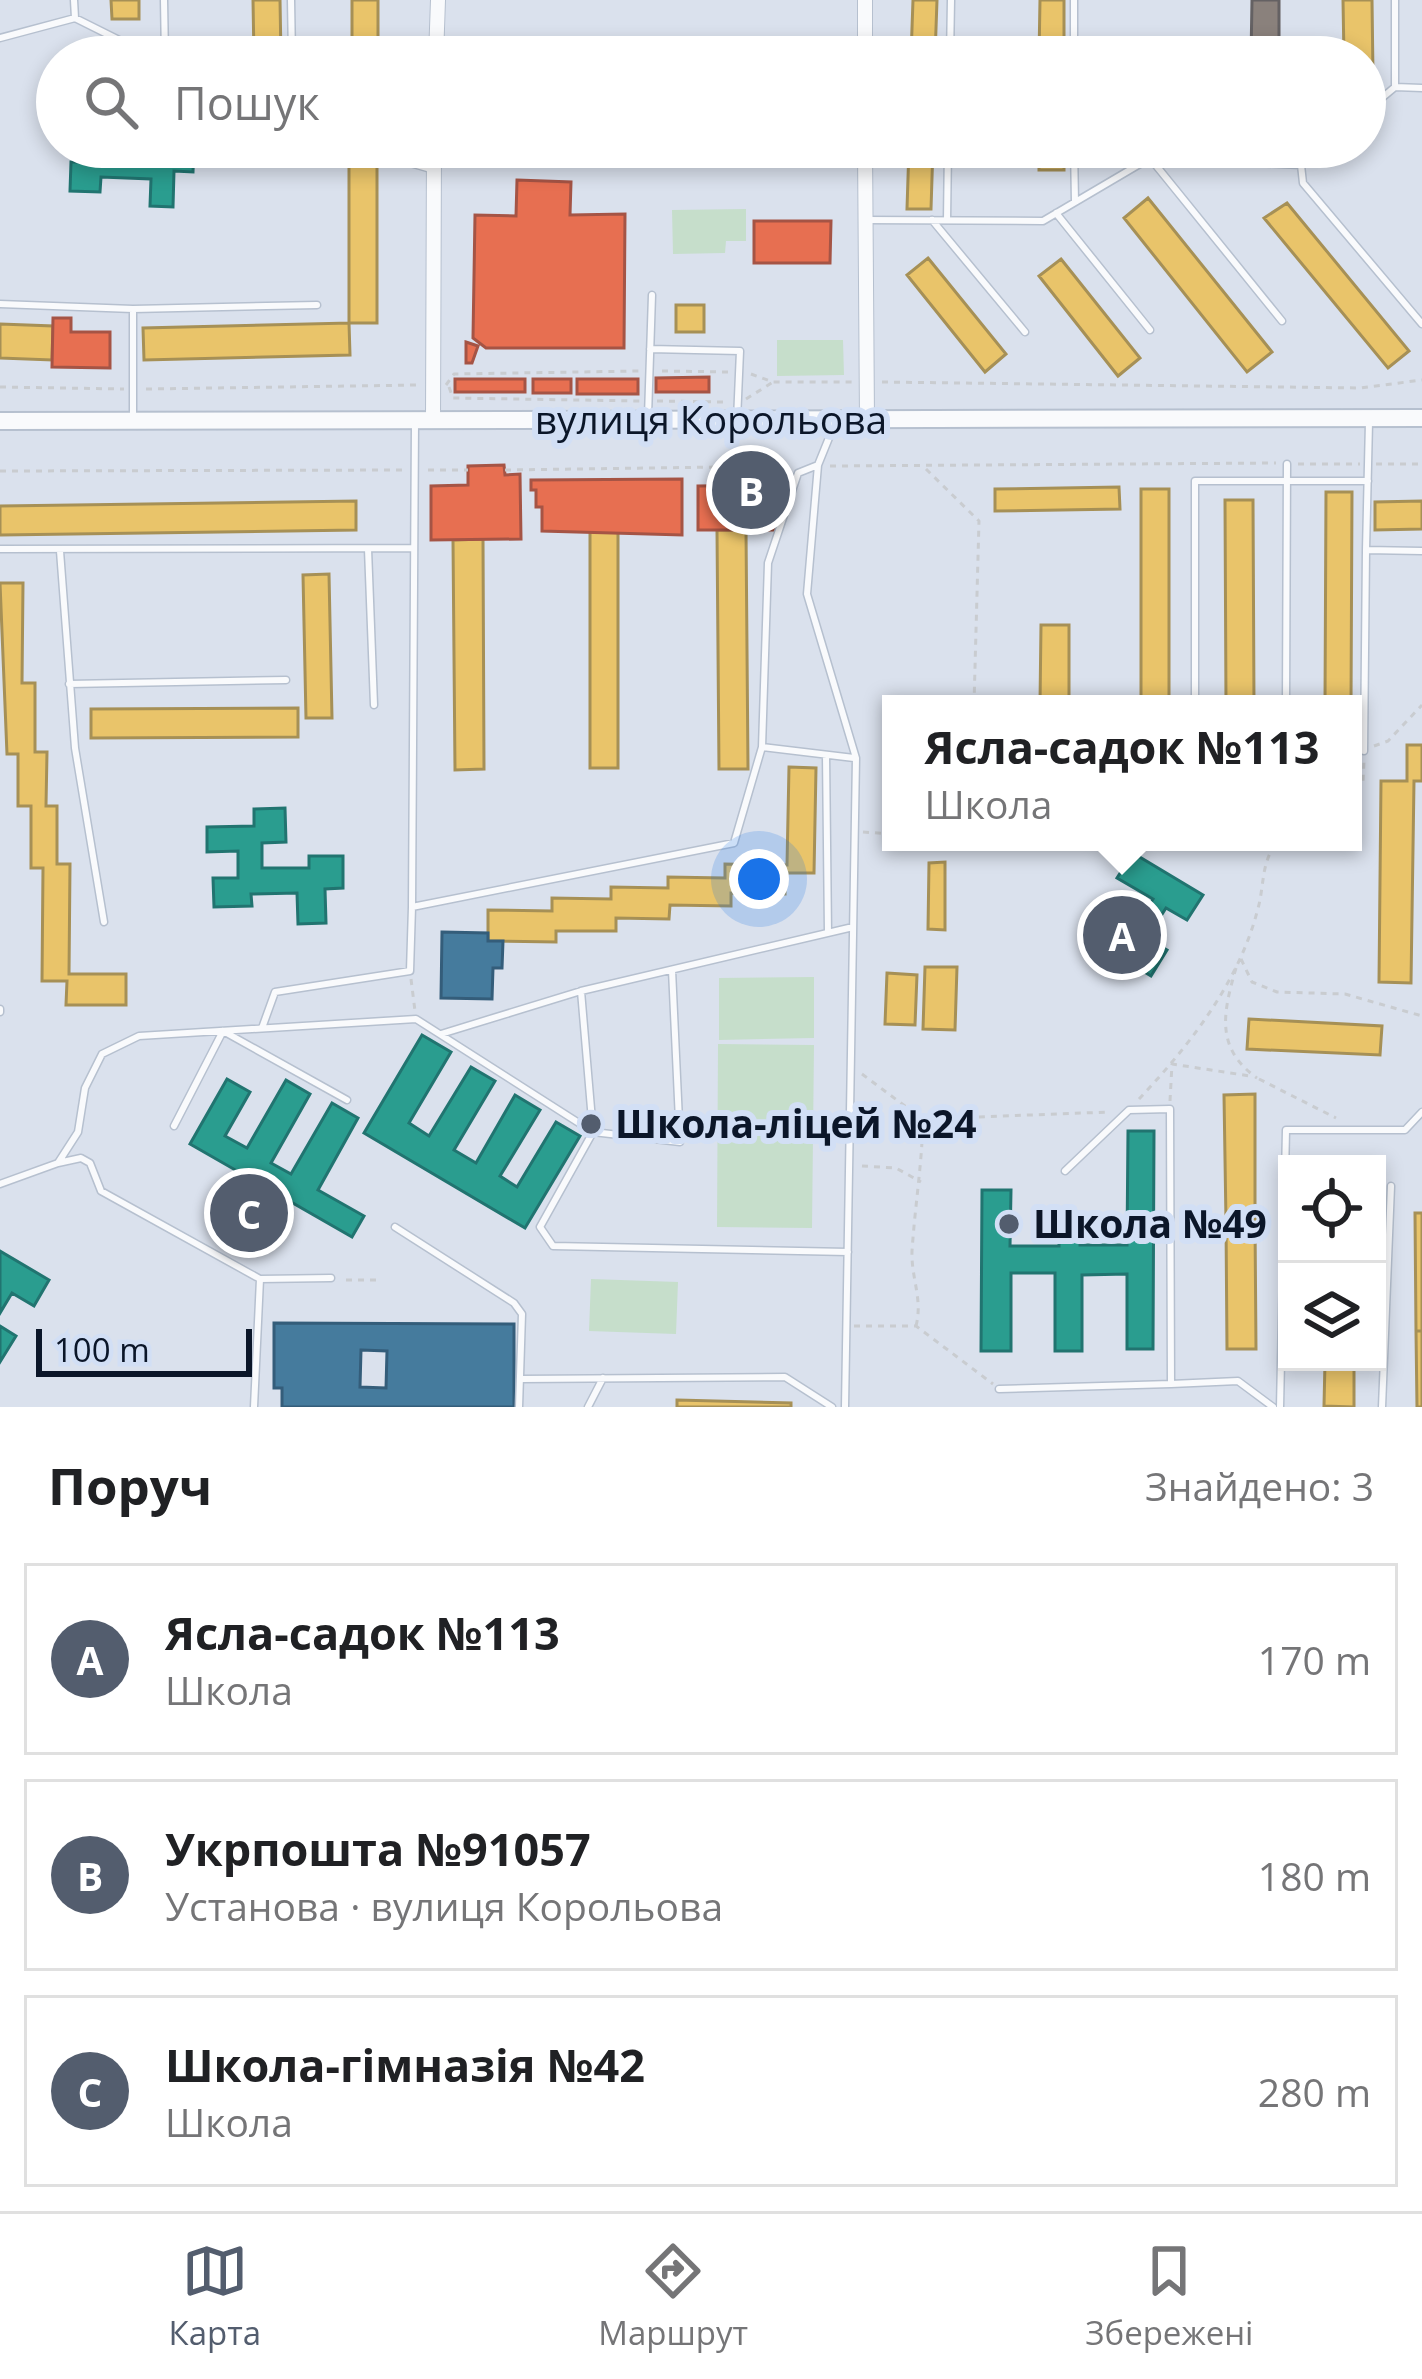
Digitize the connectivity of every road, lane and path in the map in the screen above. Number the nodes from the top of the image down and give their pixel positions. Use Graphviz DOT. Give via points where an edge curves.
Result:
graph roads {
  1 [pos="74,0"];
  2 [pos="164,0"];
  3 [pos="291,0"];
  4 [pos="438,0"];
  5 [pos="865,0"];
  6 [pos="951,0"];
  7 [pos="1074,0"];
  8 [pos="1395,0"];
  9 [pos="75,18"];
  10 [pos="111,36"];
  11 [pos="165,36"];
  12 [pos="292,36"];
  13 [pos="437,36"];
  14 [pos="865,36"];
  15 [pos="950,36"];
  16 [pos="1074,36"];
  17 [pos="0,38"];
  18 [pos="1395,87"];
  19 [pos="1422,88"];
  20 [pos="1386,94"];
  21 [pos="427,168"];
  22 [pos="865,168"];
  23 [pos="948,168"];
  24 [pos="1074,168"];
  25 [pos="1133,168"];
  26 [pos="1158,168"];
  27 [pos="1301,168"];
  28 [pos="434,170"];
  29 [pos="1075,202"];
  30 [pos="1056,213"];
  31 [pos="866,220"];
  32 [pos="932,220"];
  33 [pos="947,220"];
  34 [pos="652,295"];
  35 [pos="0,304"];
  36 [pos="317,305"];
  37 [pos="134,309"];
  38 [pos="1417,314"];
  39 [pos="1282,321"];
  40 [pos="1422,324"];
  41 [pos="1150,330"];
  42 [pos="1025,332"];
  43 [pos="650,349"];
  44 [pos="1422,380"];
  45 [pos="773,382"];
  46 [pos="867,382"];
  47 [pos="448,385"];
  48 [pos="648,411"];
  49 [pos="738,411"];
  50 [pos="1370,418"];
  51 [pos="1422,418"];
  52 [pos="836,419"];
  53 [pos="867,419"];
  54 [pos="424,420"];
  55 [pos="0,421"];
  56 [pos="133,421"];
  57 [pos="1287,464"];
  58 [pos="1369,464"];
  59 [pos="1422,464"];
  60 [pos="818,465"];
  61 [pos="925,467"];
  62 [pos="414,470"];
  63 [pos="468,470"];
  64 [pos="505,470"];
  65 [pos="0,471"];
  66 [pos="1368,481"];
  67 [pos="1287,482"];
  68 [pos="414,548"];
  69 [pos="0,549"];
  70 [pos="368,549"];
  71 [pos="60,550"];
  72 [pos="1366,550"];
  73 [pos="1422,551"];
  74 [pos="286,680"];
  75 [pos="69,684"];
  76 [pos="974,695"];
  77 [pos="1195,695"];
  78 [pos="1286,695"];
  79 [pos="374,705"];
  80 [pos="1422,705"];
  81 [pos="762,747"];
  82 [pos="1364,751"];
  83 [pos="826,755"];
  84 [pos="856,758"];
  85 [pos="1362,782"];
  86 [pos="854,832"];
  87 [pos="882,834"];
  88 [pos="1270,851"];
  89 [pos="412,907"];
  90 [pos="104,922"];
  91 [pos="854,927"];
  92 [pos="828,933"];
  93 [pos="1240,956"];
  94 [pos="672,970"];
  95 [pos="410,971"];
  96 [pos="581,991"];
  97 [pos="1422,1016"];
  98 [pos="416,1019"];
  99 [pos="262,1028"];
  100 [pos="223,1031"];
  101 [pos="440,1034"];
  102 [pos="852,1059"];
  103 [pos="1172,1064"];
  104 [pos="1257,1078"];
  105 [pos="347,1100"];
  106 [pos="1170,1109"];
  107 [pos="1129,1110"];
  108 [pos="1422,1112"];
  109 [pos="922,1118"];
  110 [pos="174,1126"];
  111 [pos="1358,1130"];
  112 [pos="592,1132"];
  113 [pos="58,1163"];
  114 [pos="1065,1171"];
  115 [pos="850,1175"];
  116 [pos="922,1183"];
  117 [pos="0,1184"];
  118 [pos="1391,1186"];
  119 [pos="394,1227"];
  120 [pos="848,1252"];
  121 [pos="331,1278"];
  122 [pos="260,1279"];
  123 [pos="346,1280"];
  124 [pos="379,1280"];
  125 [pos="916,1326"];
  126 [pos="847,1327"];
  127 [pos="604,1376"];
  128 [pos="521,1378"];
  129 [pos="1171,1384"];
  130 [pos="999,1389"];
  131 [pos="254,1407"];
  132 [pos="520,1407"];
  133 [pos="588,1407"];
  134 [pos="832,1407"];
  135 [pos="845,1407"];
  136 [pos="1276,1407"];
  137 [pos="1382,1407"];
  1 -- 9 [label="lane"];
  2 -- 11 [label="lane"];
  3 -- 12 [label="lane"];
  4 -- 13 [label="street"];
  5 -- 14 [label="street"];
  6 -- 15 [label="lane"];
  7 -- 16 [label="lane"];
  8 -- 18 [label="lane"];
  9 -- 10 [label="lane"];
  9 -- 17 [label="lane"];
  18 -- 19 [label="lane"];
  18 -- 20 [label="lane"];
  21 -- 28 [label="lane"];
  22 -- 31 [label="street"];
  23 -- 33 [label="lane"];
  24 -- 29 [label="lane"];
  25 -- 29 [label="lane"];
  26 -- 39 [label="lane"];
  27 -- 38 [label="lane" via="1303,183"];
  28 -- 54 [label="street"];
  29 -- 30 [label="lane"];
  30 -- 33 [label="lane" via="1042,221"];
  30 -- 41 [label="lane"];
  31 -- 32 [label="lane"];
  31 -- 46 [label="street"];
  32 -- 33 [label="lane"];
  32 -- 42 [label="lane"];
  34 -- 43 [label="lane"];
  35 -- 37 [label="lane"];
  36 -- 37 [label="lane"];
  37 -- 56 [label="lane"];
  38 -- 40 [label="lane"];
  43 -- 48 [label="lane"];
  43 -- 49 [label="lane" via="740,351"];
  44 -- 46 [label="path" via="1360,388"];
  45 -- 49 [label="path"];
  46 -- 53 [label="street"];
  47 -- 48 [label="path" via="453,398"];
  48 -- 49 [label="street, вулиця Корольова"];
  48 -- 49 [label="path"];
  48 -- 54 [label="street, вулиця Корольова"];
  49 -- 52 [label="street, вулиця Корольова"];
  50 -- 51 [label="street, вулиця Корольова"];
  50 -- 53 [label="street, вулиця Корольова"];
  50 -- 58 [label="lane"];
  52 -- 53 [label="street, вулиця Корольова"];
  52 -- 60 [label="lane"];
  54 -- 56 [label="street, вулиця Корольова"];
  54 -- 62 [label="lane"];
  55 -- 56 [label="street, вулиця Корольова"];
  57 -- 58 [label="path"];
  57 -- 61 [label="path"];
  57 -- 67 [label="lane"];
  58 -- 59 [label="path"];
  58 -- 66 [label="lane"];
  60 -- 61 [label="path"];
  60 -- 64 [label="path"];
  60 -- 81 [label="lane" via="798,473 768,563"];
  60 -- 84 [label="lane" via="808,594"];
  61 -- 76 [label="path" via="979,521"];
  62 -- 63 [label="path"];
  62 -- 65 [label="path"];
  62 -- 68 [label="lane"];
  66 -- 67 [label="lane"];
  66 -- 72 [label="lane"];
  67 -- 77 [label="lane" via="1196,481"];
  67 -- 78 [label="lane"];
  68 -- 70 [label="lane"];
  68 -- 89 [label="lane"];
  69 -- 71 [label="lane"];
  70 -- 71 [label="lane"];
  70 -- 79 [label="lane"];
  71 -- 75 [label="lane"];
  72 -- 73 [label="lane"];
  72 -- 82 [label="lane"];
  74 -- 75 [label="lane"];
  75 -- 90 [label="lane"];
  80 -- 82 [label="path" via="1388,740"];
  81 -- 83 [label="lane"];
  81 -- 89 [label="lane" via="734,843"];
  82 -- 85 [label="path"];
  83 -- 84 [label="lane"];
  83 -- 92 [label="lane"];
  84 -- 86 [label="lane"];
  86 -- 87 [label="path"];
  86 -- 91 [label="lane"];
  88 -- 93 [label="path"];
  89 -- 95 [label="lane"];
  91 -- 92 [label="lane"];
  91 -- 102 [label="lane"];
  92 -- 94 [label="lane"];
  93 -- 97 [label="path" via="1252,982 1277,992 1346,994"];
  93 -- 103 [label="path"];
  93 -- 104 [label="path" via="1226,1037 1234,1062"];
  94 -- 96 [label="lane"];
  94 -- 112 [label="lane" via="680,1142"];
  95 -- 98 [label="path"];
  95 -- 99 [label="lane" via="275,992"];
  96 -- 101 [label="lane"];
  96 -- 112 [label="lane"];
  98 -- 99 [label="lane"];
  98 -- 101 [label="lane"];
  99 -- 100 [label="lane"];
  100 -- 105 [label="lane"];
  100 -- 110 [label="lane"];
  100 -- 113 [label="lane" via="139,1036 101,1054 78,1132"];
  101 -- 112 [label="lane"];
  102 -- 109 [label="path" via="883,1094"];
  102 -- 115 [label="lane"];
  103 -- 104 [label="path"];
  103 -- 106 [label="path"];
  103 -- 107 [label="path"];
  104 -- 111 [label="path"];
  106 -- 107 [label="lane"];
  106 -- 129 [label="lane"];
  107 -- 109 [label="path"];
  107 -- 114 [label="lane"];
  108 -- 111 [label="lane" via="1406,1130"];
  109 -- 116 [label="path"];
  111 -- 136 [label="lane" via="1286,1130"];
  112 -- 120 [label="lane" via="540,1227 553,1246"];
  113 -- 117 [label="lane"];
  113 -- 122 [label="lane" via="90,1163 101,1191"];
  115 -- 116 [label="path" via="862,1166 896,1168"];
  115 -- 120 [label="lane"];
  116 -- 125 [label="path" via="912,1255 921,1308"];
  118 -- 137 [label="lane"];
  119 -- 128 [label="lane" via="514,1303 522,1314"];
  120 -- 126 [label="lane"];
  121 -- 122 [label="lane"];
  122 -- 131 [label="lane"];
  123 -- 124 [label="path"];
  125 -- 126 [label="path"];
  125 -- 130 [label="path"];
  126 -- 135 [label="lane"];
  127 -- 128 [label="lane"];
  127 -- 133 [label="lane"];
  127 -- 134 [label="lane" via="785,1377"];
  128 -- 132 [label="lane"];
  129 -- 130 [label="lane"];
  129 -- 136 [label="lane" via="1238,1381"];
}
